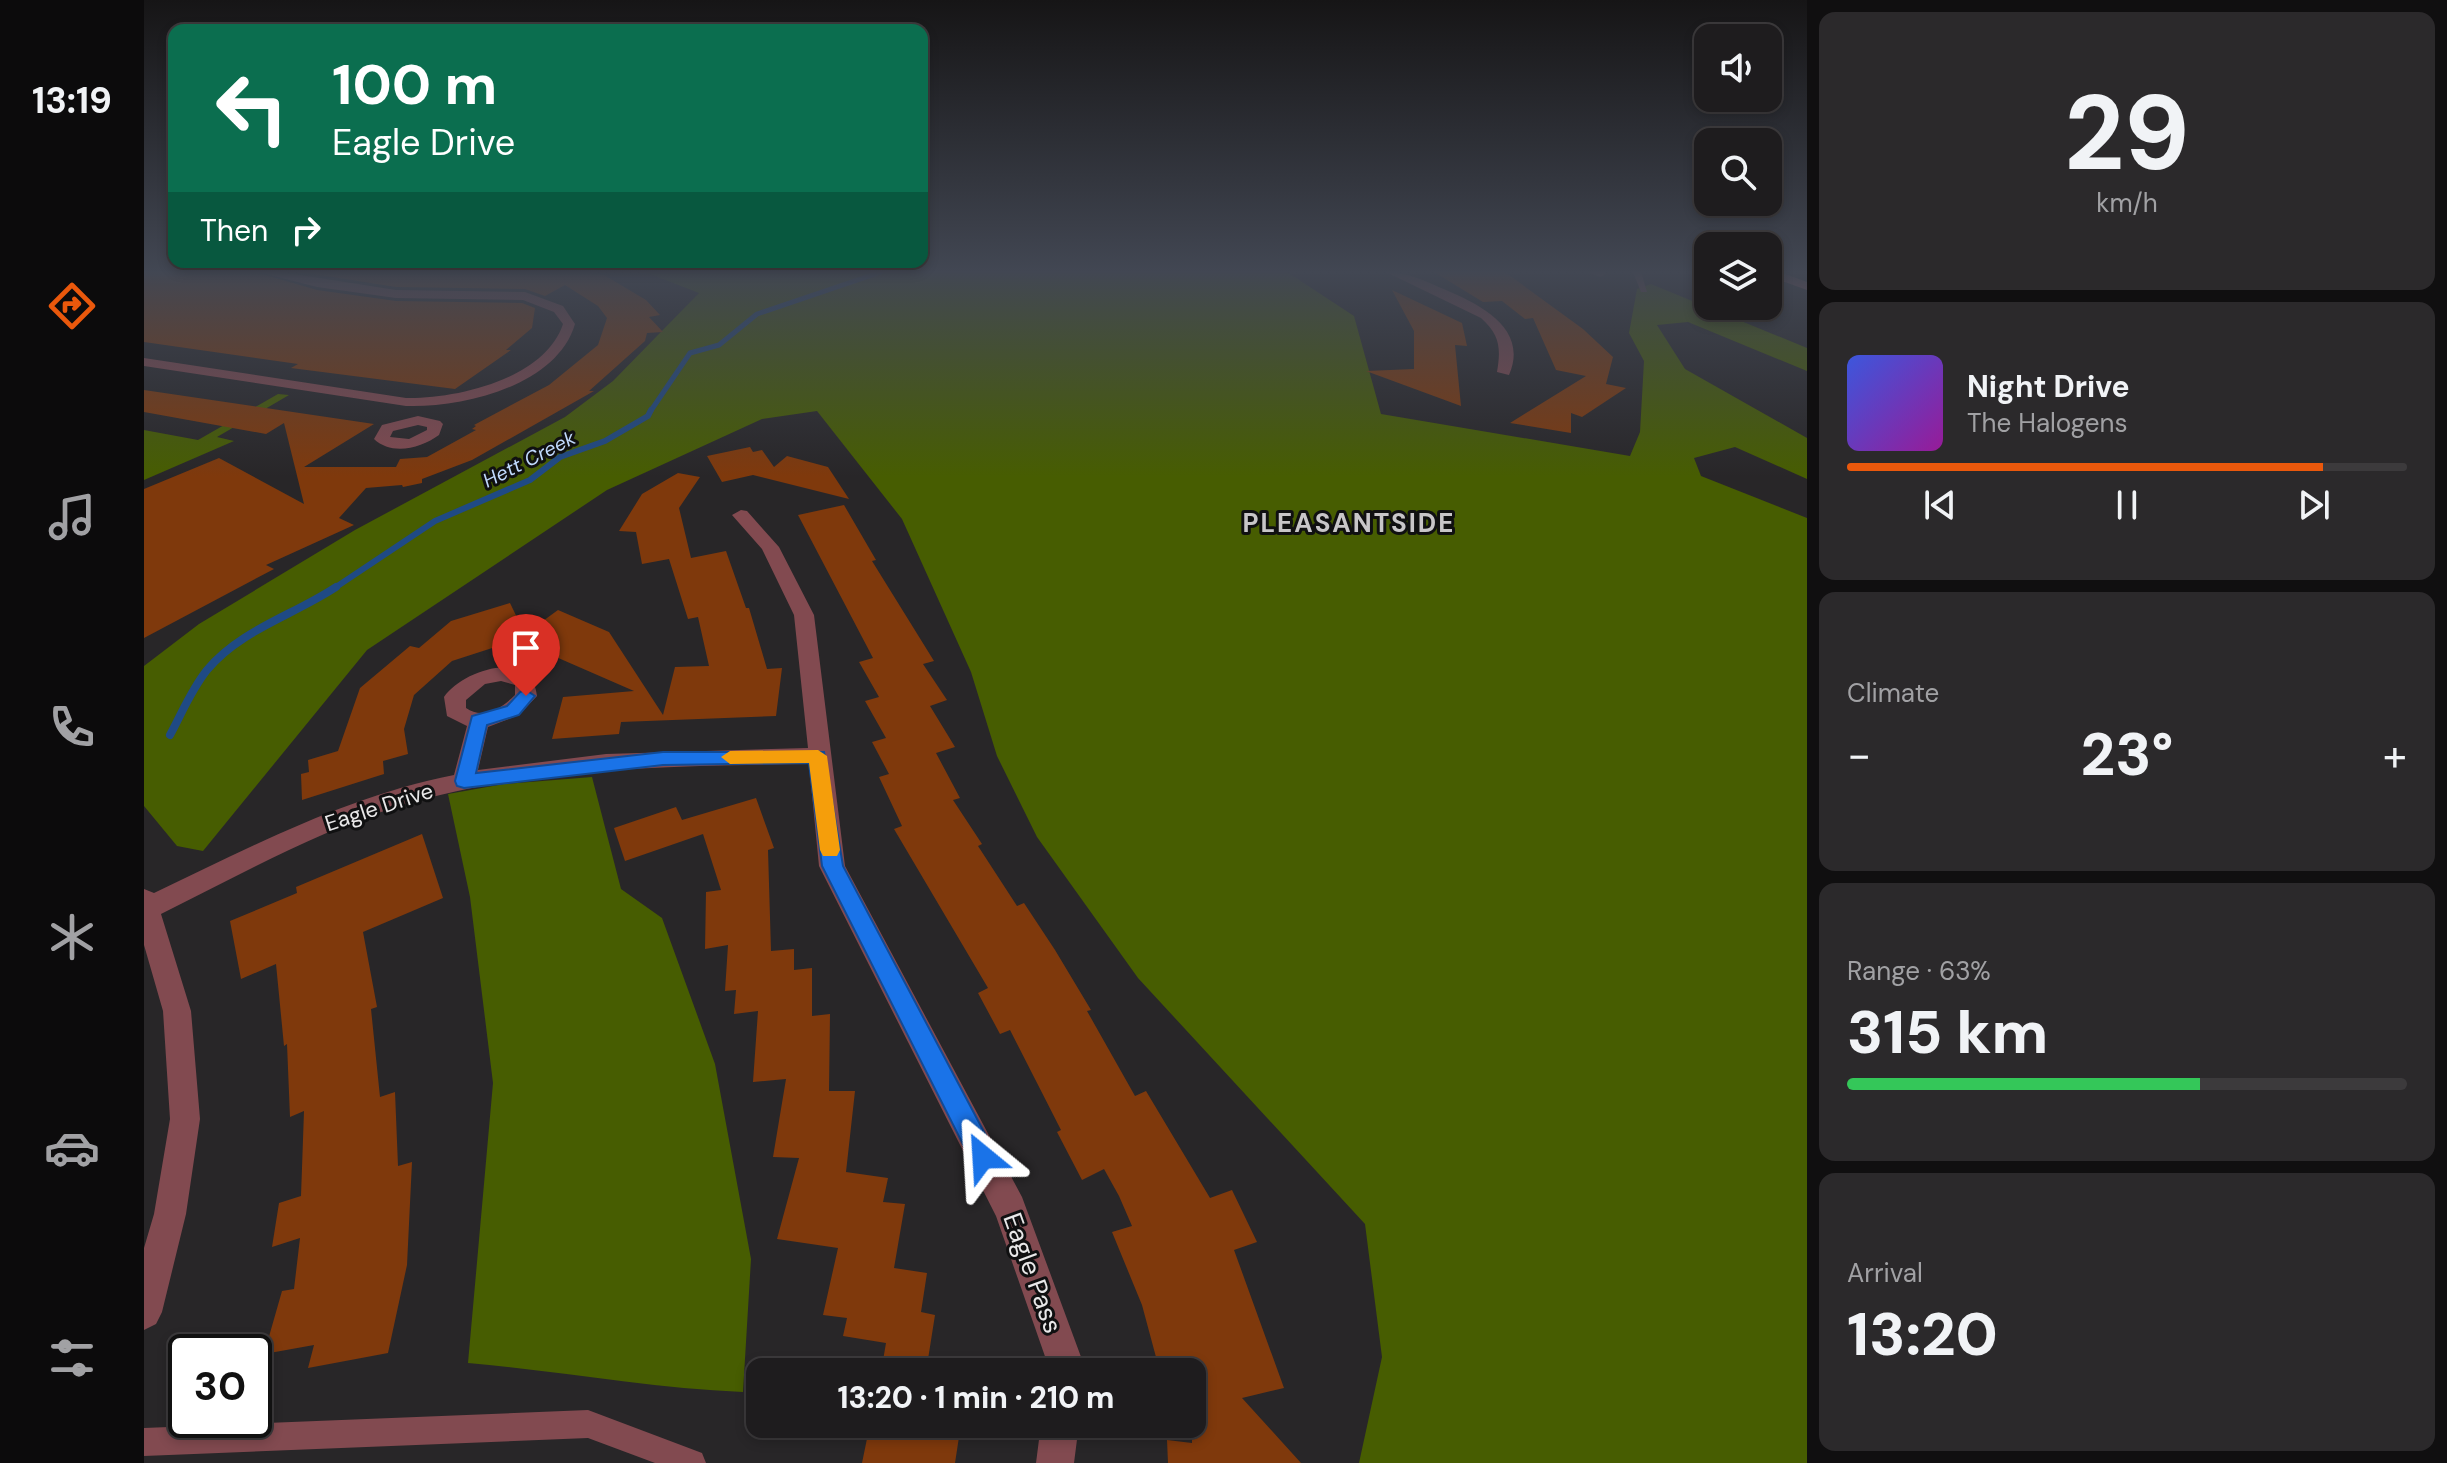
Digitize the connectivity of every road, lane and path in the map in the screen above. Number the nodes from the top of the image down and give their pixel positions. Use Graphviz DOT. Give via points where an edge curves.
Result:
graph roads {
  1 [pos="562,340"];
  2 [pos="1505,340"];
  3 [pos="144,362"];
  4 [pos="1504,372"];
  5 [pos="429,404"];
  6 [pos="418,420"];
  7 [pos="741,515"];
  8 [pos="479,721"];
  9 [pos="818,756"];
  10 [pos="464,781"];
  11 [pos="146,904"];
  12 [pos="144,1312"];
  13 [pos="1063,1358"];
  14 [pos="1058,1438"];
  15 [pos="144,1442"];
  16 [pos="692,1463"];
  17 [pos="1055,1463"];
  1 -- 5 [label="street" via="514,381 483,394"];
  2 -- 4 [label="street"];
  3 -- 5 [label="street"];
  5 -- 6 [label="street"];
  7 -- 9 [label="street, Eagle Pass" via="770,547 804,615"];
  8 -- 10 [label="street"];
  9 -- 10 [label="street, Eagle Drive" via="663,758"];
  9 -- 13 [label="street, Eagle Pass" via="832,866 1010,1209"];
  10 -- 11 [label="street, Eagle Drive" via="358,811"];
  11 -- 12 [label="street" via="177,1011 185,1119 170,1214"];
  14 -- 17 [label="street"];
  15 -- 16 [label="lane" via="588,1424"];
}
